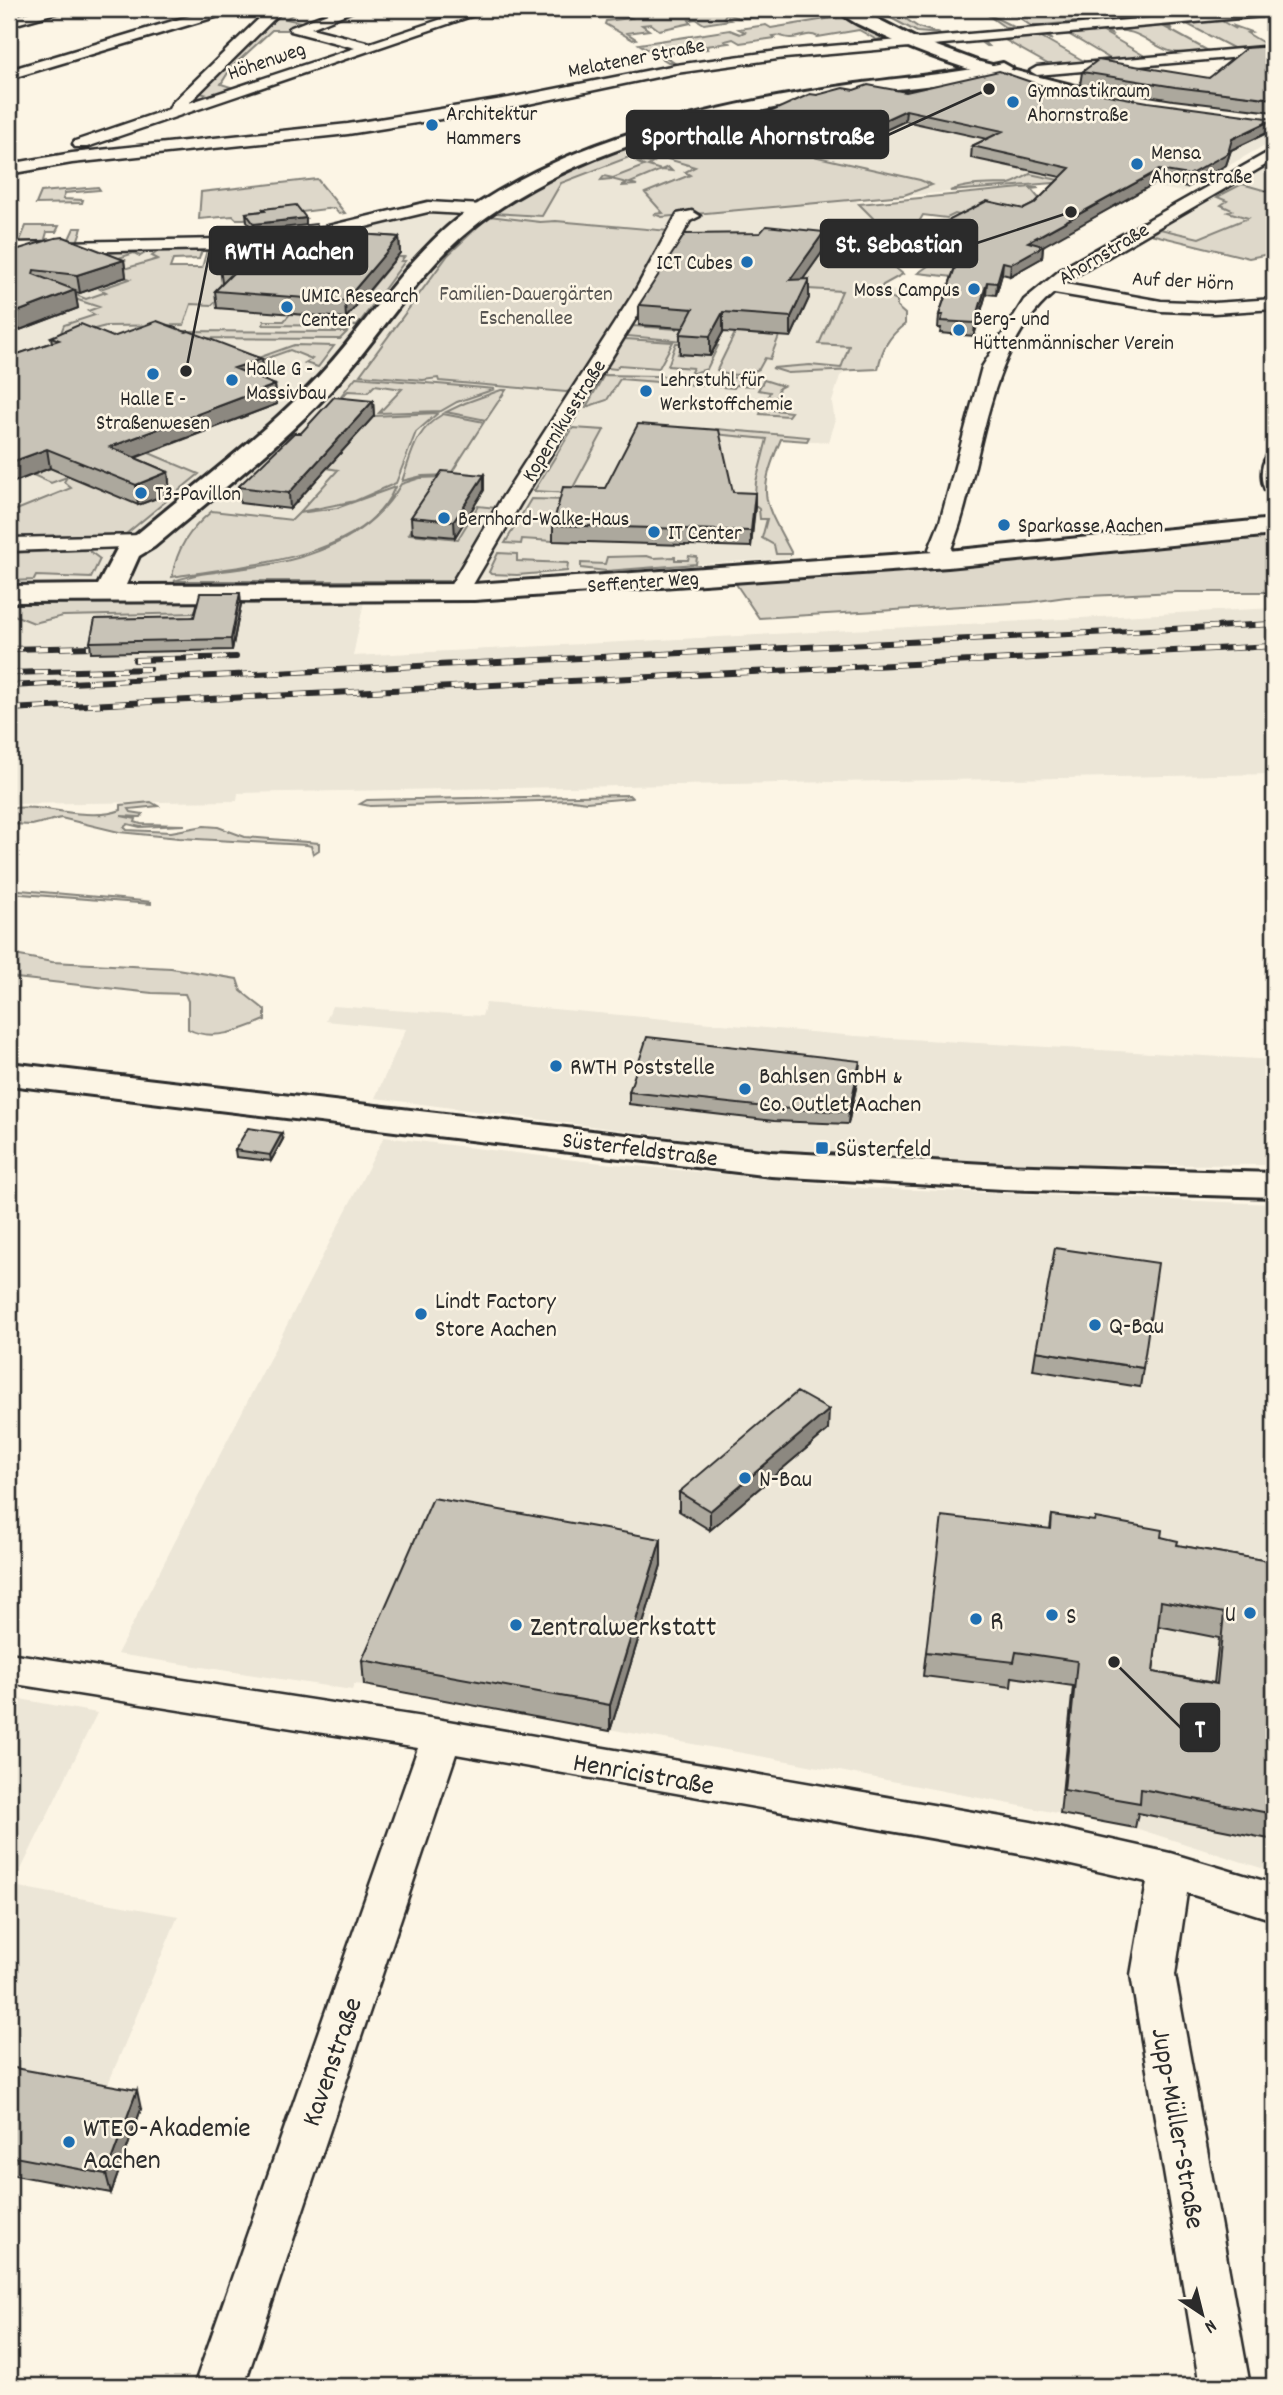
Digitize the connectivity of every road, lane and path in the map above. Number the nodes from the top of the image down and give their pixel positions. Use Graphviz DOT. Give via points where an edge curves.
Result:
graph roads {
  1 [pos="54,9"];
  2 [pos="227,9"];
  3 [pos="277,9"];
  4 [pos="351,9"];
  5 [pos="485,9"];
  6 [pos="846,9"];
  7 [pos="861,9"];
  8 [pos="1267,11"];
  9 [pos="1274,20"];
  10 [pos="9,22"];
  11 [pos="915,41"];
  12 [pos="369,47"];
  13 [pos="1274,50"];
  14 [pos="990,68"];
  15 [pos="1037,71"];
  16 [pos="9,75"];
  17 [pos="177,112"];
  18 [pos="1274,119"];
  19 [pos="1273,156"];
  20 [pos="9,158"];
  21 [pos="72,158"];
  22 [pos="32,163"];
  23 [pos="9,169"];
  24 [pos="482,210"];
  25 [pos="692,216"];
  26 [pos="9,248"];
  27 [pos="1048,287"];
  28 [pos="1274,304"];
  29 [pos="1274,460"];
  30 [pos="1274,489"];
  31 [pos="1274,527"];
  32 [pos="145,541"];
  33 [pos="9,545"];
  34 [pos="947,559"];
  35 [pos="457,593"];
  36 [pos="9,594"];
  37 [pos="107,594"];
  38 [pos="138,594"];
  39 [pos="9,1074"];
  40 [pos="1274,1185"];
  41 [pos="9,1668"];
  42 [pos="442,1737"];
  43 [pos="1170,1870"];
  44 [pos="1274,1902"];
  45 [pos="219,2386"];
  46 [pos="1225,2386"];
  1 -- 10 [label="street"];
  2 -- 16 [label="street"];
  3 -- 17 [label="street" via="177,106"];
  4 -- 12 [label="street" via="296,28"];
  5 -- 12 [label="street, Höhenweg"];
  6 -- 11 [label="street"];
  7 -- 11 [label="street"];
  8 -- 9 [label="street"];
  8 -- 11 [label="street, Melatener Straße"];
  11 -- 14 [label="street"];
  11 -- 21 [label="street, Melatener Straße" via="699,66 336,131"];
  12 -- 17 [label="street, Höhenweg"];
  13 -- 15 [label="street"];
  14 -- 18 [label="street" via="1112,99"];
  14 -- 24 [label="street" via="911,85 755,105 652,132 570,163"];
  17 -- 21 [label="street, Höhenweg" via="69,149"];
  19 -- 27 [label="street, Ahornstraße"];
  20 -- 22 [label="street" via="24,157"];
  21 -- 22 [label="street, Melatener Straße"];
  22 -- 23 [label="street, Melatener Straße"];
  24 -- 26 [label="street" via="431,207 324,232 222,244"];
  24 -- 32 [label="street" via="432,253 306,402"];
  25 -- 35 [label="street, Kopernikusstraße" via="683,218 645,291"];
  27 -- 28 [label="street, Auf der Hörn" via="1161,306"];
  27 -- 34 [label="street, Ahornstraße" via="1023,314 992,367 940,549"];
  29 -- 30 [label="street"];
  31 -- 34 [label="street, Seffenter Weg"];
  32 -- 33 [label="street"];
  32 -- 37 [label="street" via="128,551"];
  32 -- 38 [label="street" via="150,553"];
  34 -- 35 [label="street, Seffenter Weg"];
  35 -- 38 [label="street, Seffenter Weg"];
  36 -- 37 [label="street, Seffenter Weg"];
  37 -- 38 [label="street, Seffenter Weg"];
  39 -- 40 [label="street, Süsterfeldstraße" via="771,1164"];
  41 -- 42 [label="street, Henricistraße"];
  42 -- 43 [label="street, Henricistraße" via="1031,1839"];
  42 -- 45 [label="street, Kavenstraße"];
  43 -- 44 [label="street, Henricistraße"];
  43 -- 46 [label="street, Jupp-Müller-Straße" via="1153,1975"];
}
